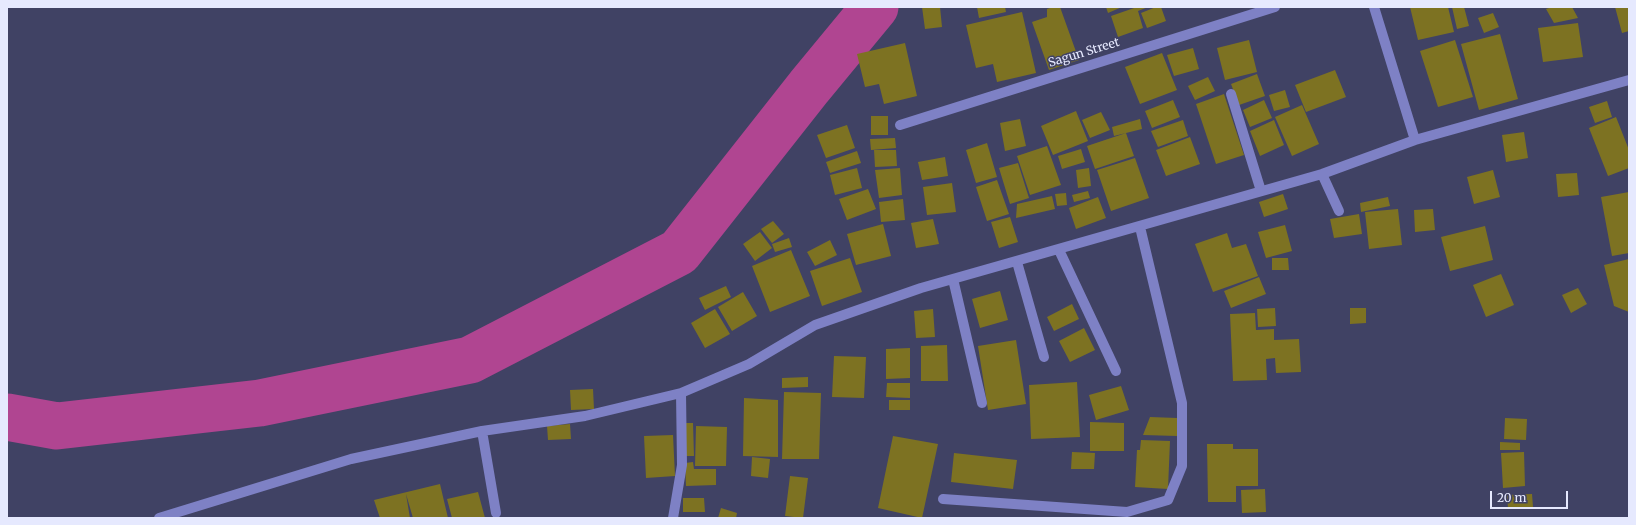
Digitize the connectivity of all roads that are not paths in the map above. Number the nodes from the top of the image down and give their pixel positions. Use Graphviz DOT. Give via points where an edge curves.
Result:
graph roads {
  1 [pos="1275,7"];
  2 [pos="1374,7"];
  3 [pos="1629,80"];
  4 [pos="1231,94"];
  5 [pos="900,125"];
  6 [pos="1415,140"];
  7 [pos="1322,174"];
  8 [pos="1261,191"];
  9 [pos="1339,211"];
  10 [pos="1140,227"];
  11 [pos="1059,250"];
  12 [pos="1017,262"];
  13 [pos="953,279"];
  14 [pos="1044,357"];
  15 [pos="1116,371"];
  16 [pos="680,394"];
  17 [pos="982,403"];
  18 [pos="482,431"];
  19 [pos="943,499"];
  20 [pos="496,513"];
  21 [pos="159,518"];
  22 [pos="672,518"];
  1 -- 5 [label="street, Sagun Street"];
  2 -- 6 [label="street"];
  3 -- 6 [label="street"];
  4 -- 8 [label="street"];
  6 -- 7 [label="street"];
  7 -- 8 [label="street"];
  7 -- 9 [label="street"];
  8 -- 10 [label="street"];
  10 -- 11 [label="street"];
  10 -- 19 [label="street" via="1182,403 1182,466 1168,500 1126,512"];
  11 -- 12 [label="street"];
  11 -- 15 [label="street"];
  12 -- 13 [label="street"];
  12 -- 14 [label="street"];
  13 -- 16 [label="street" via="815,325 749,364"];
  13 -- 17 [label="street"];
  16 -- 18 [label="street" via="585,416"];
  16 -- 22 [label="street" via="682,465"];
  18 -- 20 [label="street"];
  18 -- 21 [label="street" via="351,459"];
}
